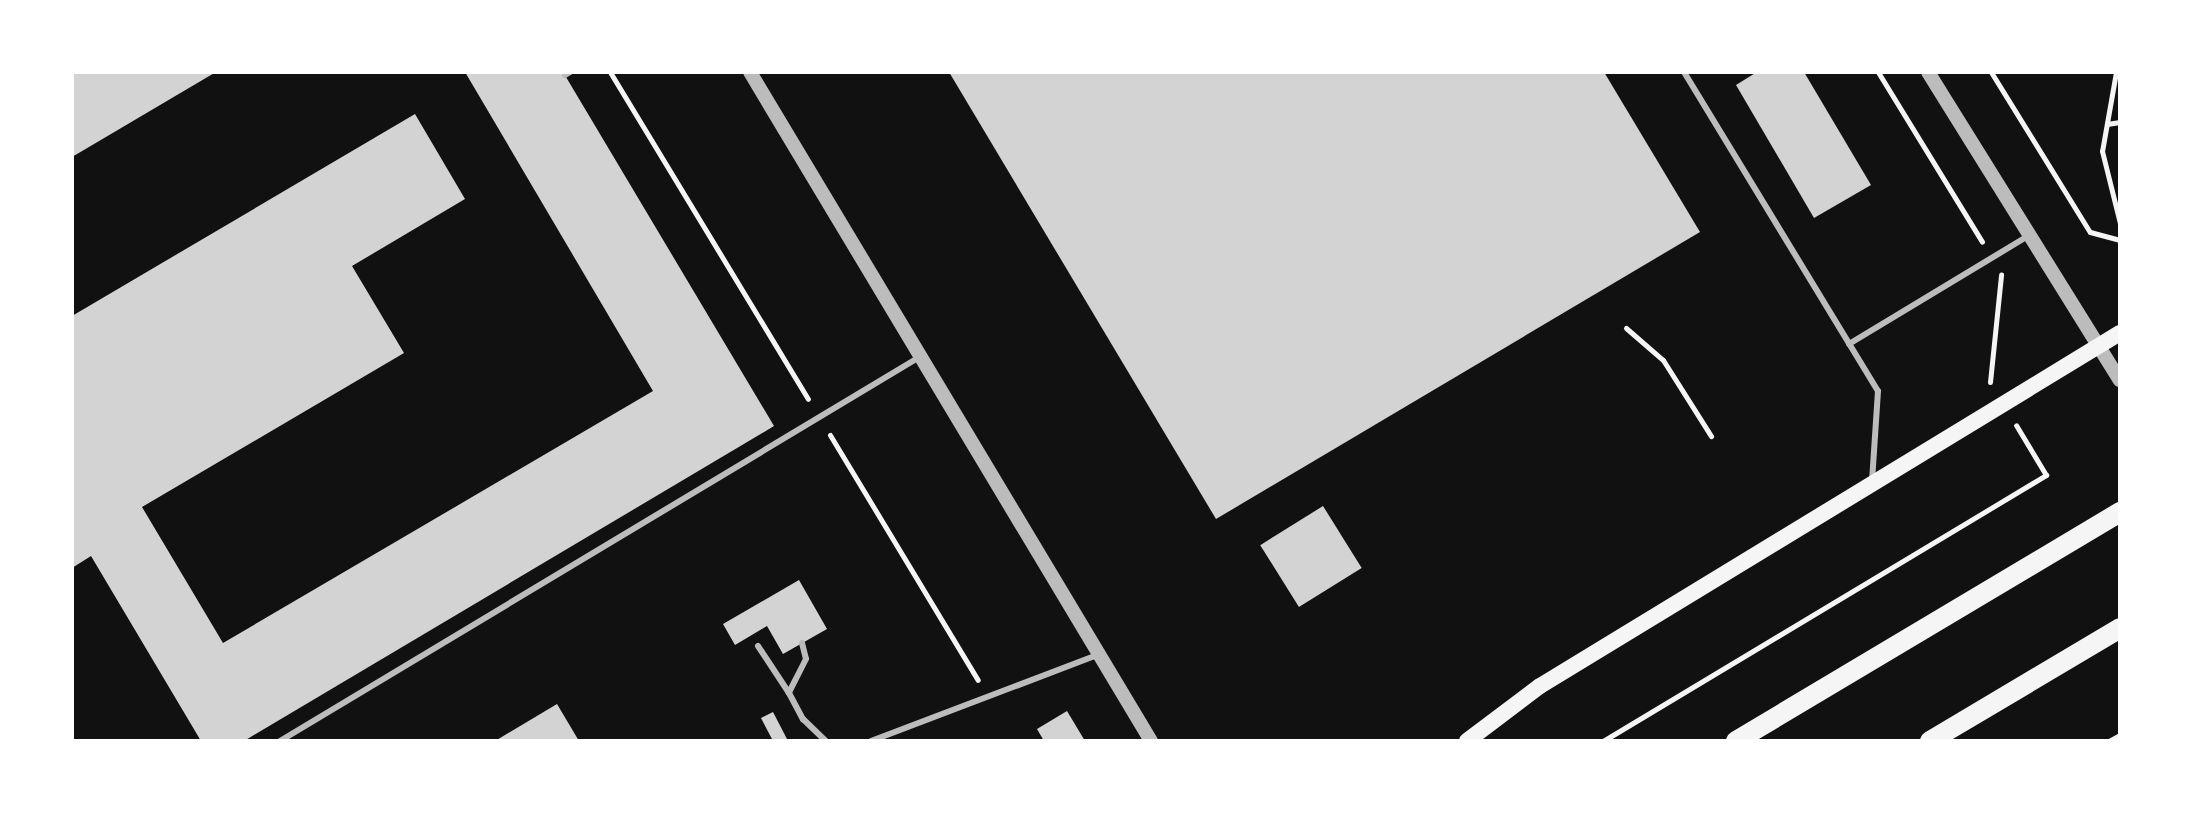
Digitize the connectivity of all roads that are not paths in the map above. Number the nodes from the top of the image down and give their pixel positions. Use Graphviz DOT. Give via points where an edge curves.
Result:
graph roads {
  1 [pos="750,72"];
  2 [pos="1684,72"];
  3 [pos="1928,72"];
  4 [pos="2029,235"];
  5 [pos="2120,333"];
  6 [pos="1849,344"];
  7 [pos="2099,346"];
  8 [pos="918,358"];
  9 [pos="2120,380"];
  10 [pos="1872,486"];
  11 [pos="2120,512"];
  12 [pos="2120,628"];
  13 [pos="802,643"];
  14 [pos="758,646"];
  15 [pos="1097,655"];
  16 [pos="789,693"];
  17 [pos="280,741"];
  18 [pos="826,741"];
  19 [pos="871,741"];
  20 [pos="1151,741"];
  21 [pos="1467,741"];
  22 [pos="1736,741"];
  23 [pos="1930,741"];
  1 -- 8 [label="street"];
  2 -- 6 [label="lane"];
  3 -- 4 [label="street"];
  4 -- 6 [label="lane"];
  4 -- 7 [label="street"];
  5 -- 7 [label="main road"];
  6 -- 10 [label="lane" via="1878,391"];
  7 -- 9 [label="street"];
  7 -- 10 [label="main road"];
  8 -- 15 [label="street"];
  8 -- 17 [label="lane"];
  10 -- 21 [label="main road" via="1540,686"];
  11 -- 22 [label="main road"];
  12 -- 23 [label="main road"];
  13 -- 16 [label="lane" via="806,659"];
  14 -- 16 [label="lane"];
  15 -- 19 [label="lane"];
  15 -- 20 [label="street"];
  16 -- 18 [label="lane" via="803,719"];
}
